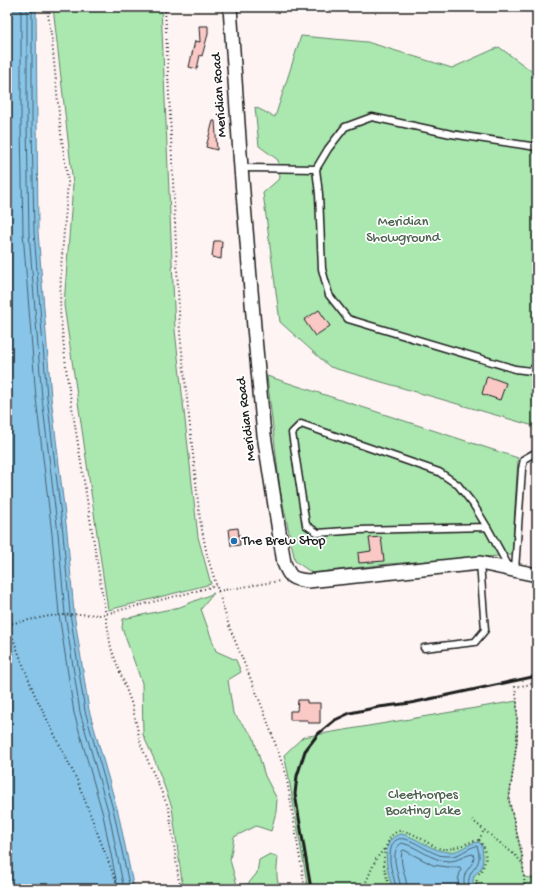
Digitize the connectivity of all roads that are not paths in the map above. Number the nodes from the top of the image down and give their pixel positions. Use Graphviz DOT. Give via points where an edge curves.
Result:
graph roads {
  1 [pos="230,7"];
  2 [pos="537,147"];
  3 [pos="241,168"];
  4 [pos="316,169"];
  5 [pos="537,366"];
  6 [pos="537,455"];
  7 [pos="487,527"];
  8 [pos="480,563"];
  9 [pos="513,569"];
  10 [pos="537,574"];
  11 [pos="424,648"];
  1 -- 3 [label="street, Meridian Road"];
  2 -- 4 [label="lane" via="451,134 372,117 345,127"];
  3 -- 4 [label="lane"];
  3 -- 8 [label="street, Meridian Road" via="264,435 284,563 288,573 295,579 308,581"];
  4 -- 5 [label="lane" via="322,269 329,295 348,319 515,369 531,371"];
  6 -- 9 [label="lane" via="524,459"];
  7 -- 7 [label="lane" via="318,533 306,525 292,433 301,424 439,472 458,485"];
  7 -- 9 [label="lane"];
  8 -- 9 [label="street"];
  8 -- 11 [label="lane" via="485,630 475,642"];
  9 -- 10 [label="street"];
}
